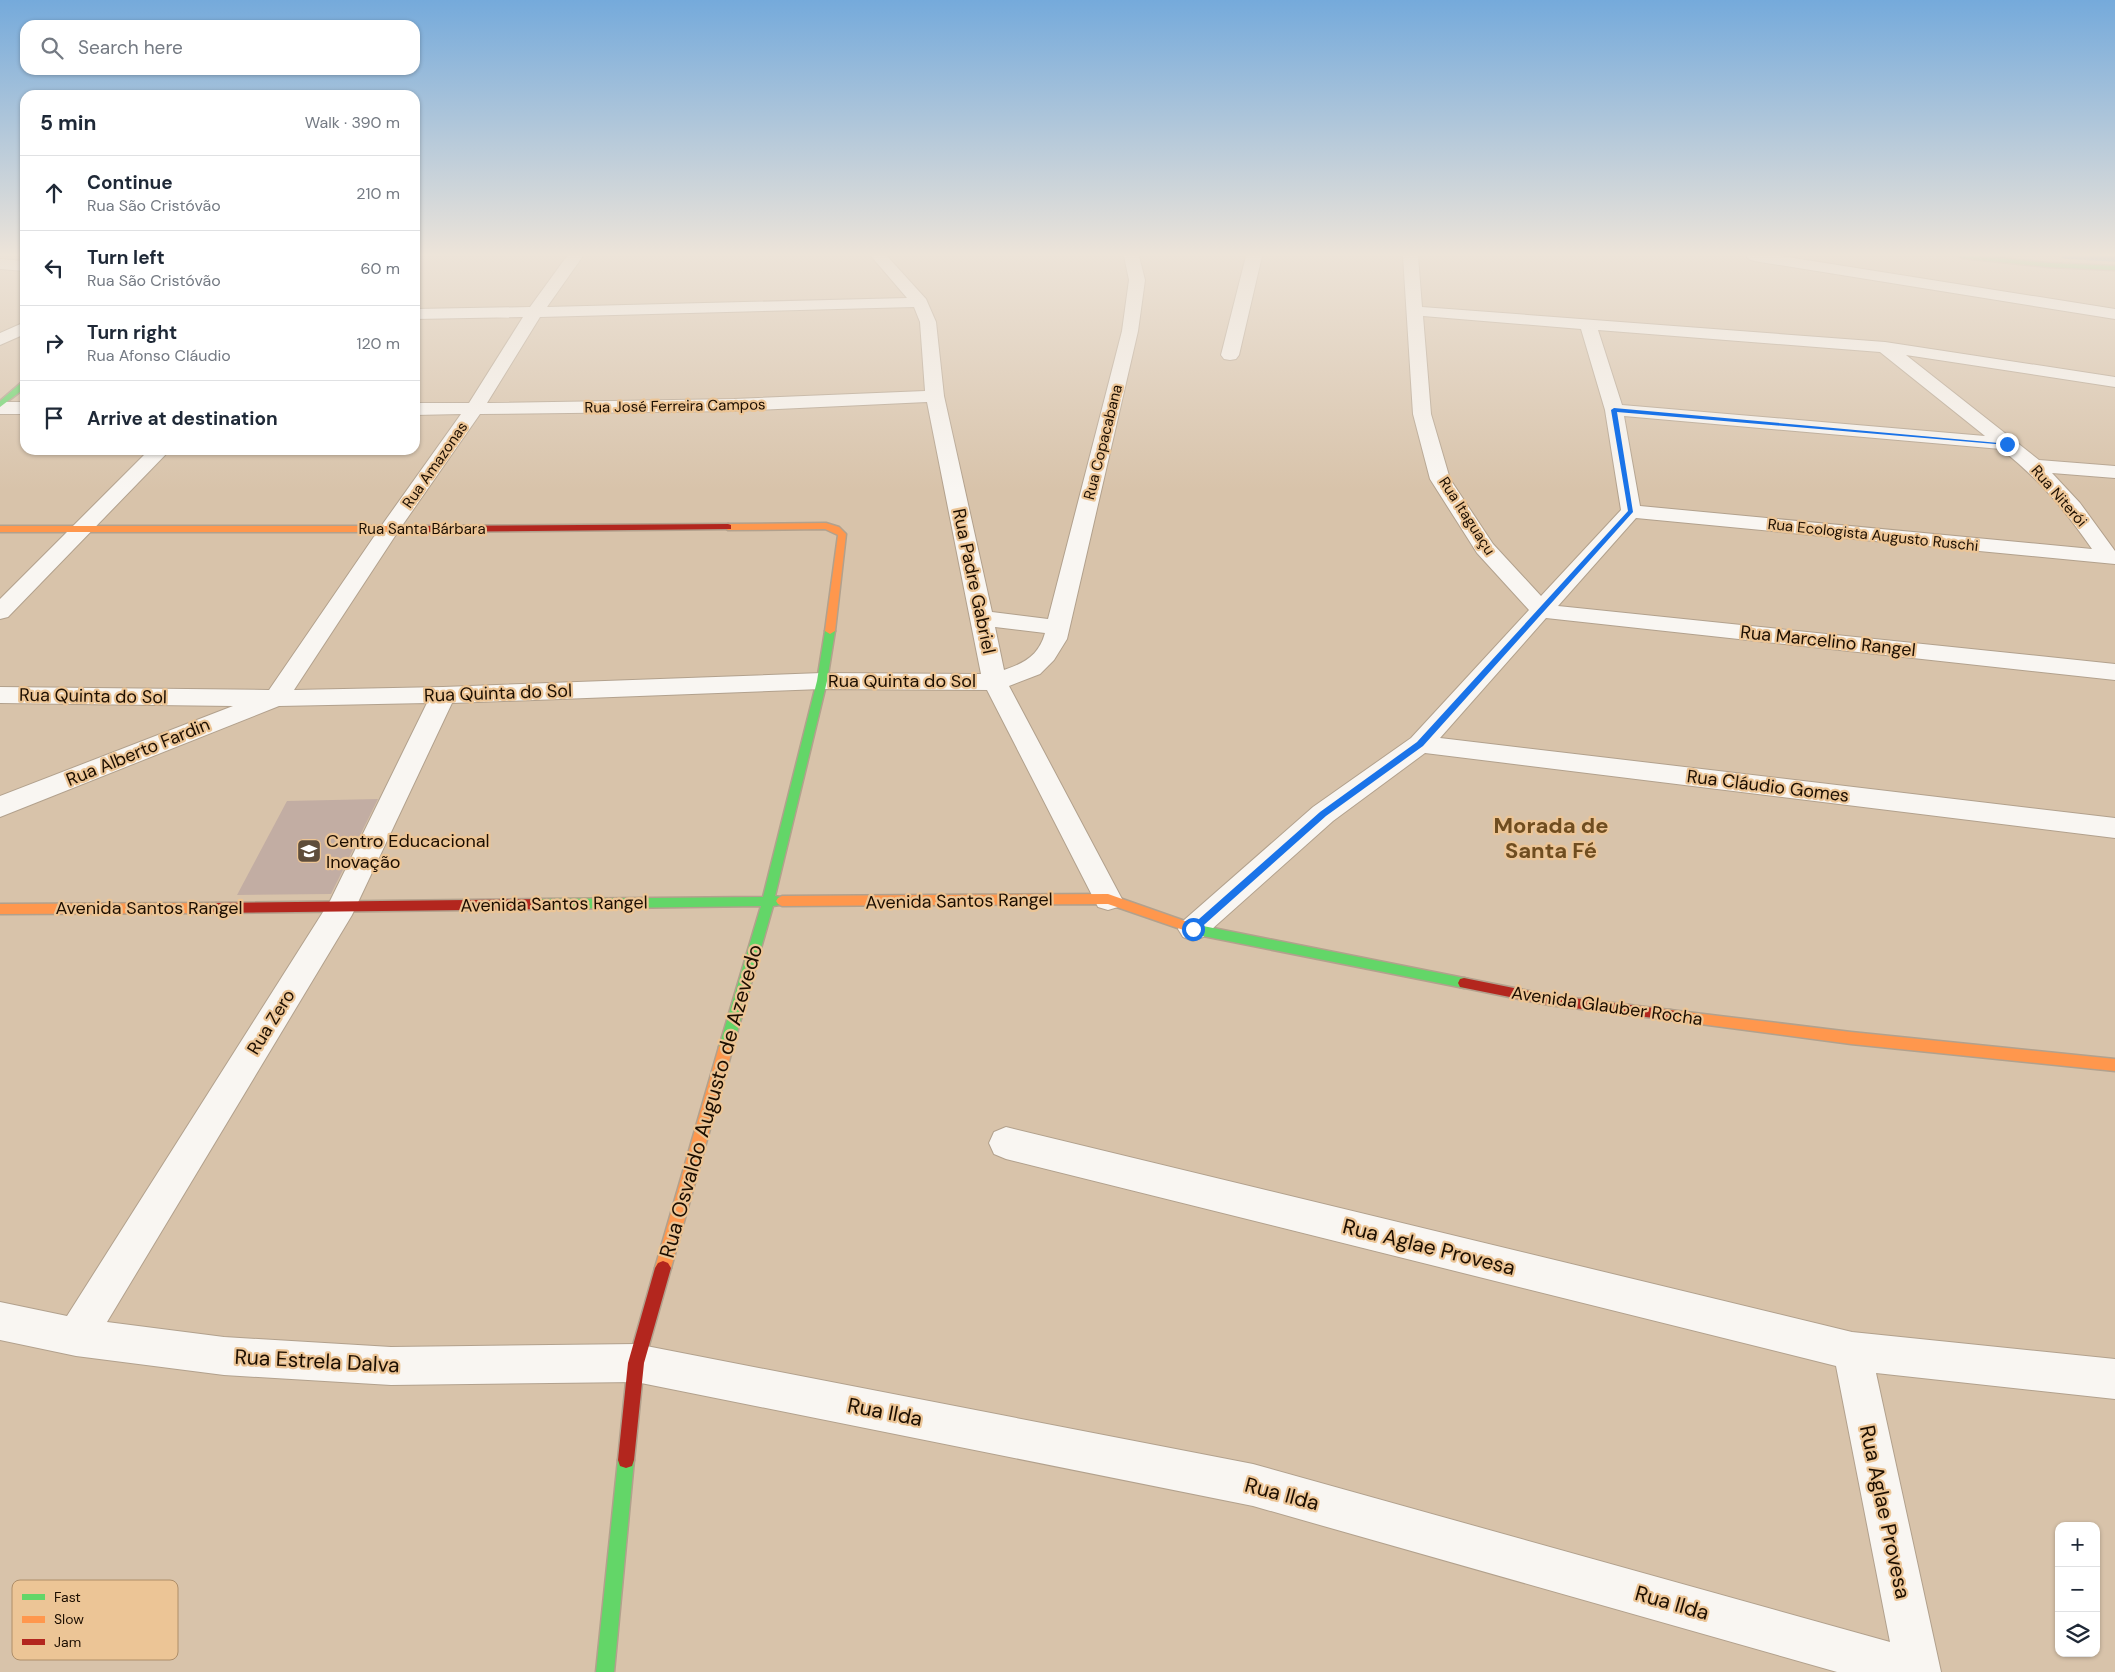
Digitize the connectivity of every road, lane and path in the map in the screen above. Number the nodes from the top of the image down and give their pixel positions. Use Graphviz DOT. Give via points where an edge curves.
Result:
graph roads {
  1 [pos="11,334"];
  2 [pos="521,334"];
  3 [pos="929,334"];
  4 [pos="1129,334"];
  5 [pos="1235,334"];
  6 [pos="1417,334"];
  7 [pos="1591,334"];
  8 [pos="1710,334"];
  9 [pos="0,340"];
  10 [pos="1885,347"];
  11 [pos="1230,355"];
  12 [pos="2115,382"];
  13 [pos="20,389"];
  14 [pos="935,396"];
  15 [pos="0,407"];
  16 [pos="20,408"];
  17 [pos="420,409"];
  18 [pos="474,410"];
  19 [pos="1614,410"];
  20 [pos="2007,444"];
  21 [pos="155,455"];
  22 [pos="2034,466"];
  23 [pos="2115,472"];
  24 [pos="1631,511"];
  25 [pos="0,529"];
  26 [pos="83,529"];
  27 [pos="390,530"];
  28 [pos="842,534"];
  29 [pos="2112,558"];
  30 [pos="1542,611"];
  31 [pos="0,612"];
  32 [pos="982,618"];
  33 [pos="1058,627"];
  34 [pos="2115,672"];
  35 [pos="822,681"];
  36 [pos="995,682"];
  37 [pos="0,695"];
  38 [pos="442,695"];
  39 [pos="276,698"];
  40 [pos="1420,744"];
  41 [pos="0,807"];
  42 [pos="2115,828"];
  43 [pos="1108,899"];
  44 [pos="768,900"];
  45 [pos="342,907"];
  46 [pos="0,909"];
  47 [pos="1193,929"];
  48 [pos="2115,1065"];
  49 [pos="1006,1143"];
  50 [pos="0,1321"];
  51 [pos="76,1337"];
  52 [pos="1852,1351"];
  53 [pos="636,1363"];
  54 [pos="2115,1379"];
  55 [pos="605,1672"];
  56 [pos="1917,1672"];
  1 -- 9 [label="street"];
  2 -- 18 [label="street, Rua Amazonas"];
  3 -- 14 [label="street, Rua Padre Gabriel"];
  4 -- 33 [label="street, Rua Copacabana"];
  5 -- 11 [label="street"];
  6 -- 30 [label="street, Rua Itaguaçu" via="1422,414 1440,479 1485,548"];
  7 -- 19 [label="street"];
  8 -- 10 [label="street"];
  10 -- 12 [label="street"];
  10 -- 20 [label="street, Rua Niterói"];
  13 -- 15 [label="street"];
  14 -- 18 [label="street, Rua José Ferreira Campos" via="734,406"];
  14 -- 32 [label="street, Rua Padre Gabriel"];
  15 -- 16 [label="street"];
  17 -- 18 [label="street, Rua José Ferreira Campos"];
  18 -- 27 [label="street, Rua Amazonas"];
  19 -- 20 [label="street"];
  19 -- 24 [label="street"];
  20 -- 22 [label="street, Rua Niterói"];
  21 -- 26 [label="street"];
  22 -- 23 [label="street"];
  22 -- 29 [label="street, Rua Niterói" via="2073,508"];
  24 -- 29 [label="street, Rua Ecologista Augusto Ruschi"];
  24 -- 30 [label="street"];
  25 -- 26 [label="street, Rua Santa Bárbara"];
  26 -- 27 [label="street, Rua Santa Bárbara"];
  26 -- 31 [label="street"];
  27 -- 28 [label="street, Rua Santa Bárbara" via="826,526"];
  27 -- 39 [label="street, Rua Amazonas"];
  28 -- 35 [label="street, Rua Osvaldo Augusto de Azevedo"];
  30 -- 34 [label="street, Rua Marcelino Rangel"];
  30 -- 40 [label="street"];
  32 -- 33 [label="street"];
  32 -- 36 [label="street, Rua Padre Gabriel"];
  33 -- 36 [label="street, Rua Copacabana" via="1046,656 1032,669"];
  35 -- 36 [label="street, Rua Quinta do Sol"];
  35 -- 38 [label="street, Rua Quinta do Sol"];
  35 -- 44 [label="street, Rua Osvaldo Augusto de Azevedo"];
  36 -- 43 [label="street, Rua Padre Gabriel"];
  37 -- 39 [label="street, Rua Quinta do Sol"];
  38 -- 39 [label="street, Rua Quinta do Sol"];
  38 -- 45 [label="street, Rua Zero"];
  39 -- 41 [label="street, Rua Alberto Fardin"];
  40 -- 42 [label="street, Rua Cláudio Gomes"];
  40 -- 47 [label="street" via="1323,814"];
  43 -- 44 [label="street, Avenida Santos Rangel"];
  43 -- 47 [label="street, Avenida Glauber Rocha"];
  44 -- 45 [label="street, Avenida Santos Rangel"];
  44 -- 53 [label="street, Rua Osvaldo Augusto de Azevedo"];
  45 -- 46 [label="street, Avenida Santos Rangel"];
  45 -- 51 [label="street, Rua Zero"];
  47 -- 48 [label="street, Avenida Glauber Rocha" via="1549,1000 1851,1038"];
  49 -- 52 [label="street, Rua Aglae Provesa"];
  50 -- 51 [label="street, Rua Estrela Dalva"];
  51 -- 53 [label="street, Rua Estrela Dalva" via="224,1356 391,1366"];
  52 -- 54 [label="street, Rua Aglae Provesa"];
  52 -- 56 [label="street, Rua Aglae Provesa"];
  53 -- 55 [label="street, Rua Osvaldo Augusto de Azevedo"];
  53 -- 56 [label="street, Rua Ilda" via="1254,1485"];
}
